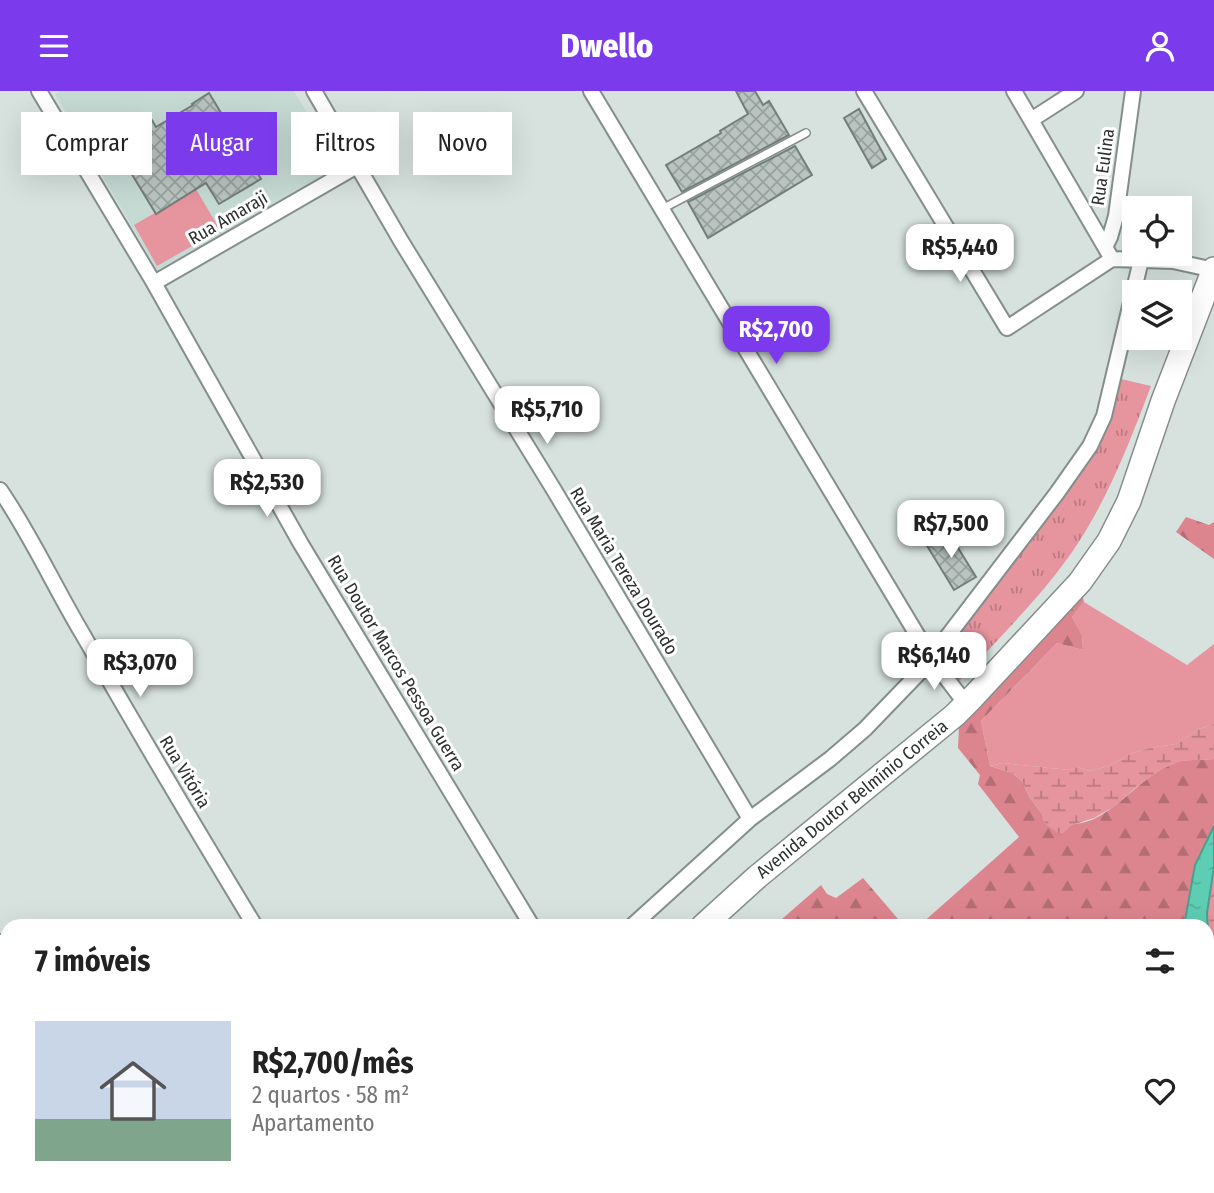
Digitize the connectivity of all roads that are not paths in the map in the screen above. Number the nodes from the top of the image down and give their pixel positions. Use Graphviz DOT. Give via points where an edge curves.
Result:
graph roads {
  1 [pos="314,91"];
  2 [pos="591,91"];
  3 [pos="864,91"];
  4 [pos="1014,91"];
  5 [pos="1076,91"];
  6 [pos="1133,91"];
  7 [pos="45,93"];
  8 [pos="326,112"];
  9 [pos="1031,120"];
  10 [pos="806,133"];
  11 [pos="341,175"];
  12 [pos="362,175"];
  13 [pos="662,209"];
  14 [pos="1108,253"];
  15 [pos="1122,256"];
  16 [pos="1192,265"];
  17 [pos="1140,266"];
  18 [pos="1214,270"];
  19 [pos="154,283"];
  20 [pos="0,490"];
  21 [pos="931,659"];
  22 [pos="966,704"];
  23 [pos="750,819"];
  24 [pos="251,919"];
  25 [pos="528,919"];
  26 [pos="640,919"];
  27 [pos="711,919"];
  1 -- 8 [label="street, Rua Maria Tereza Dourado"];
  2 -- 13 [label="street"];
  3 -- 14 [label="street" via="1007,327"];
  4 -- 9 [label="street"];
  5 -- 9 [label="street"];
  6 -- 14 [label="street, Rua Eulina"];
  7 -- 19 [label="street, Rua Doutor Marcos Pessoa Guerra"];
  9 -- 14 [label="street"];
  10 -- 13 [label="lane"];
  11 -- 19 [label="street, Rua Amaraji"];
  12 -- 23 [label="street, Rua Maria Tereza Dourado"];
  13 -- 21 [label="street"];
  14 -- 15 [label="street"];
  16 -- 18 [label="street"];
  17 -- 21 [label="street" via="1104,416 1090,446"];
  18 -- 22 [label="main road, Avenida Doutor Belmínio Correia" via="1129,501 1109,541 1080,582"];
  19 -- 25 [label="street, Rua Doutor Marcos Pessoa Guerra" via="301,544"];
  20 -- 24 [label="street, Rua Vitória"];
  21 -- 22 [label="street"];
  21 -- 23 [label="street" via="864,729"];
  22 -- 27 [label="main road, Avenida Doutor Belmínio Correia"];
  23 -- 26 [label="street"];
}
